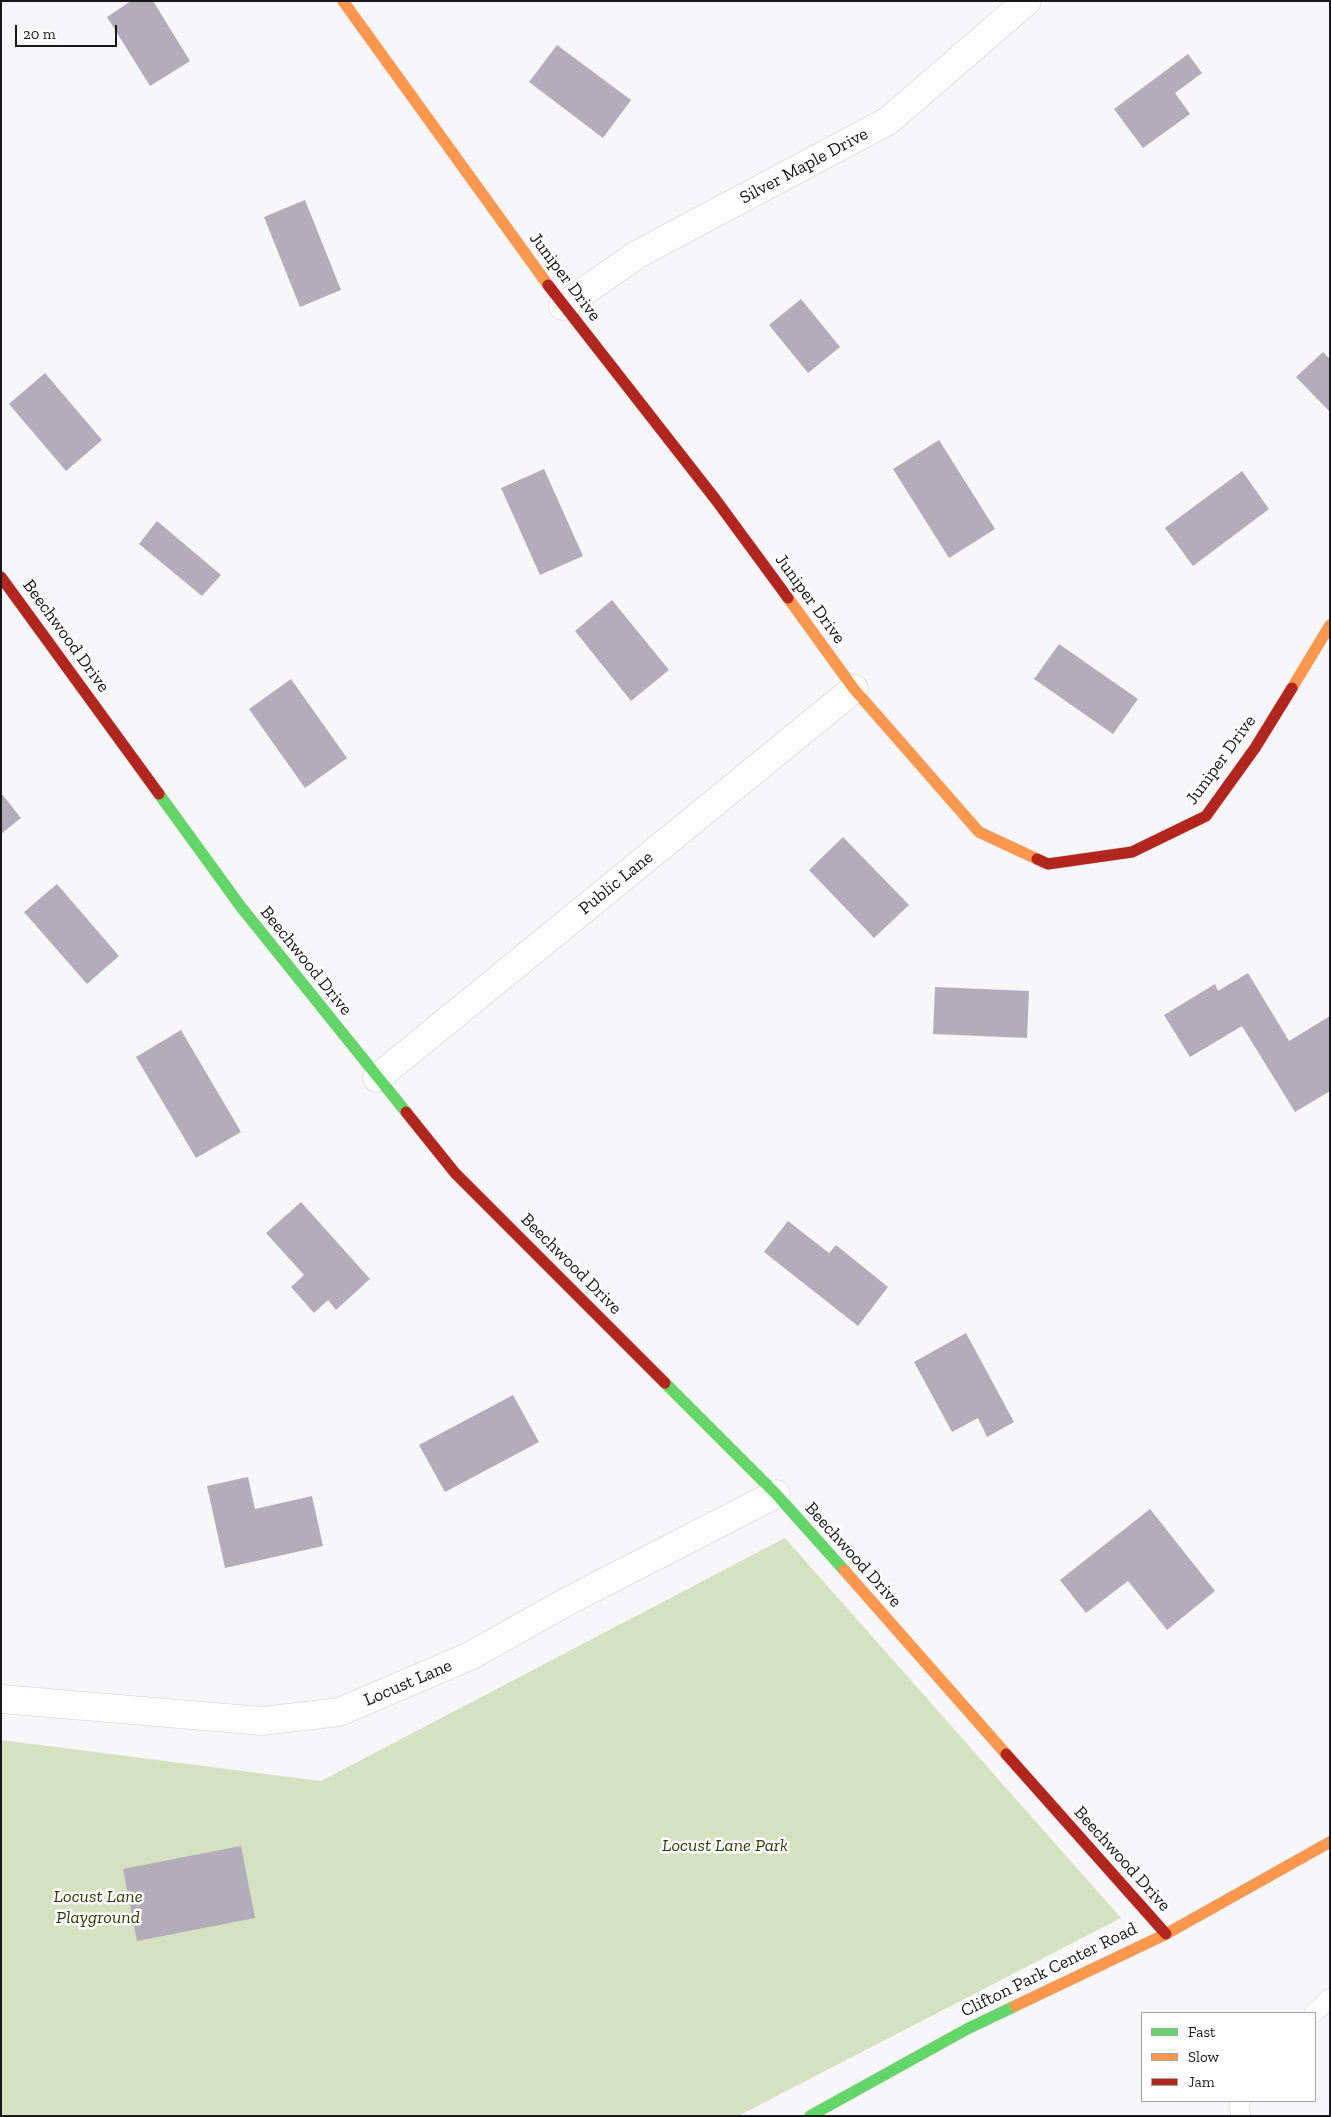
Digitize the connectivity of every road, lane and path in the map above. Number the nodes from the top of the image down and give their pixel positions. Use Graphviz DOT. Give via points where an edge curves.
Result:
graph roads {
  1 [pos="343,1"];
  2 [pos="1027,1"];
  3 [pos="563,306"];
  4 [pos="1,577"];
  5 [pos="1330,625"];
  6 [pos="854,689"];
  7 [pos="378,1078"];
  8 [pos="776,1494"];
  9 [pos="1,1699"];
  10 [pos="1330,1842"];
  11 [pos="1166,1934"];
  12 [pos="1330,1998"];
  13 [pos="1315,2012"];
  14 [pos="1241,2102"];
  15 [pos="810,2116"];
  16 [pos="1241,2116"];
  1 -- 3 [label="street, Juniper Drive"];
  2 -- 3 [label="street, Silver Maple Drive" via="888,120 638,254"];
  3 -- 6 [label="street, Juniper Drive" via="716,500"];
  4 -- 7 [label="street, Beechwood Drive" via="241,907"];
  5 -- 6 [label="street, Juniper Drive" via="1255,748 1206,816 1132,852 1048,864 978,832"];
  6 -- 7 [label="street, Public Lane"];
  7 -- 8 [label="street, Beechwood Drive" via="455,1173"];
  8 -- 9 [label="street, Locust Lane" via="568,1601 470,1656 339,1712 262,1721"];
  8 -- 11 [label="street, Beechwood Drive"];
  10 -- 11 [label="street, Clifton Park Center Road"];
  11 -- 15 [label="street, Clifton Park Center Road" via="967,2029"];
  12 -- 13 [label="lane"];
  14 -- 16 [label="lane"];
}
